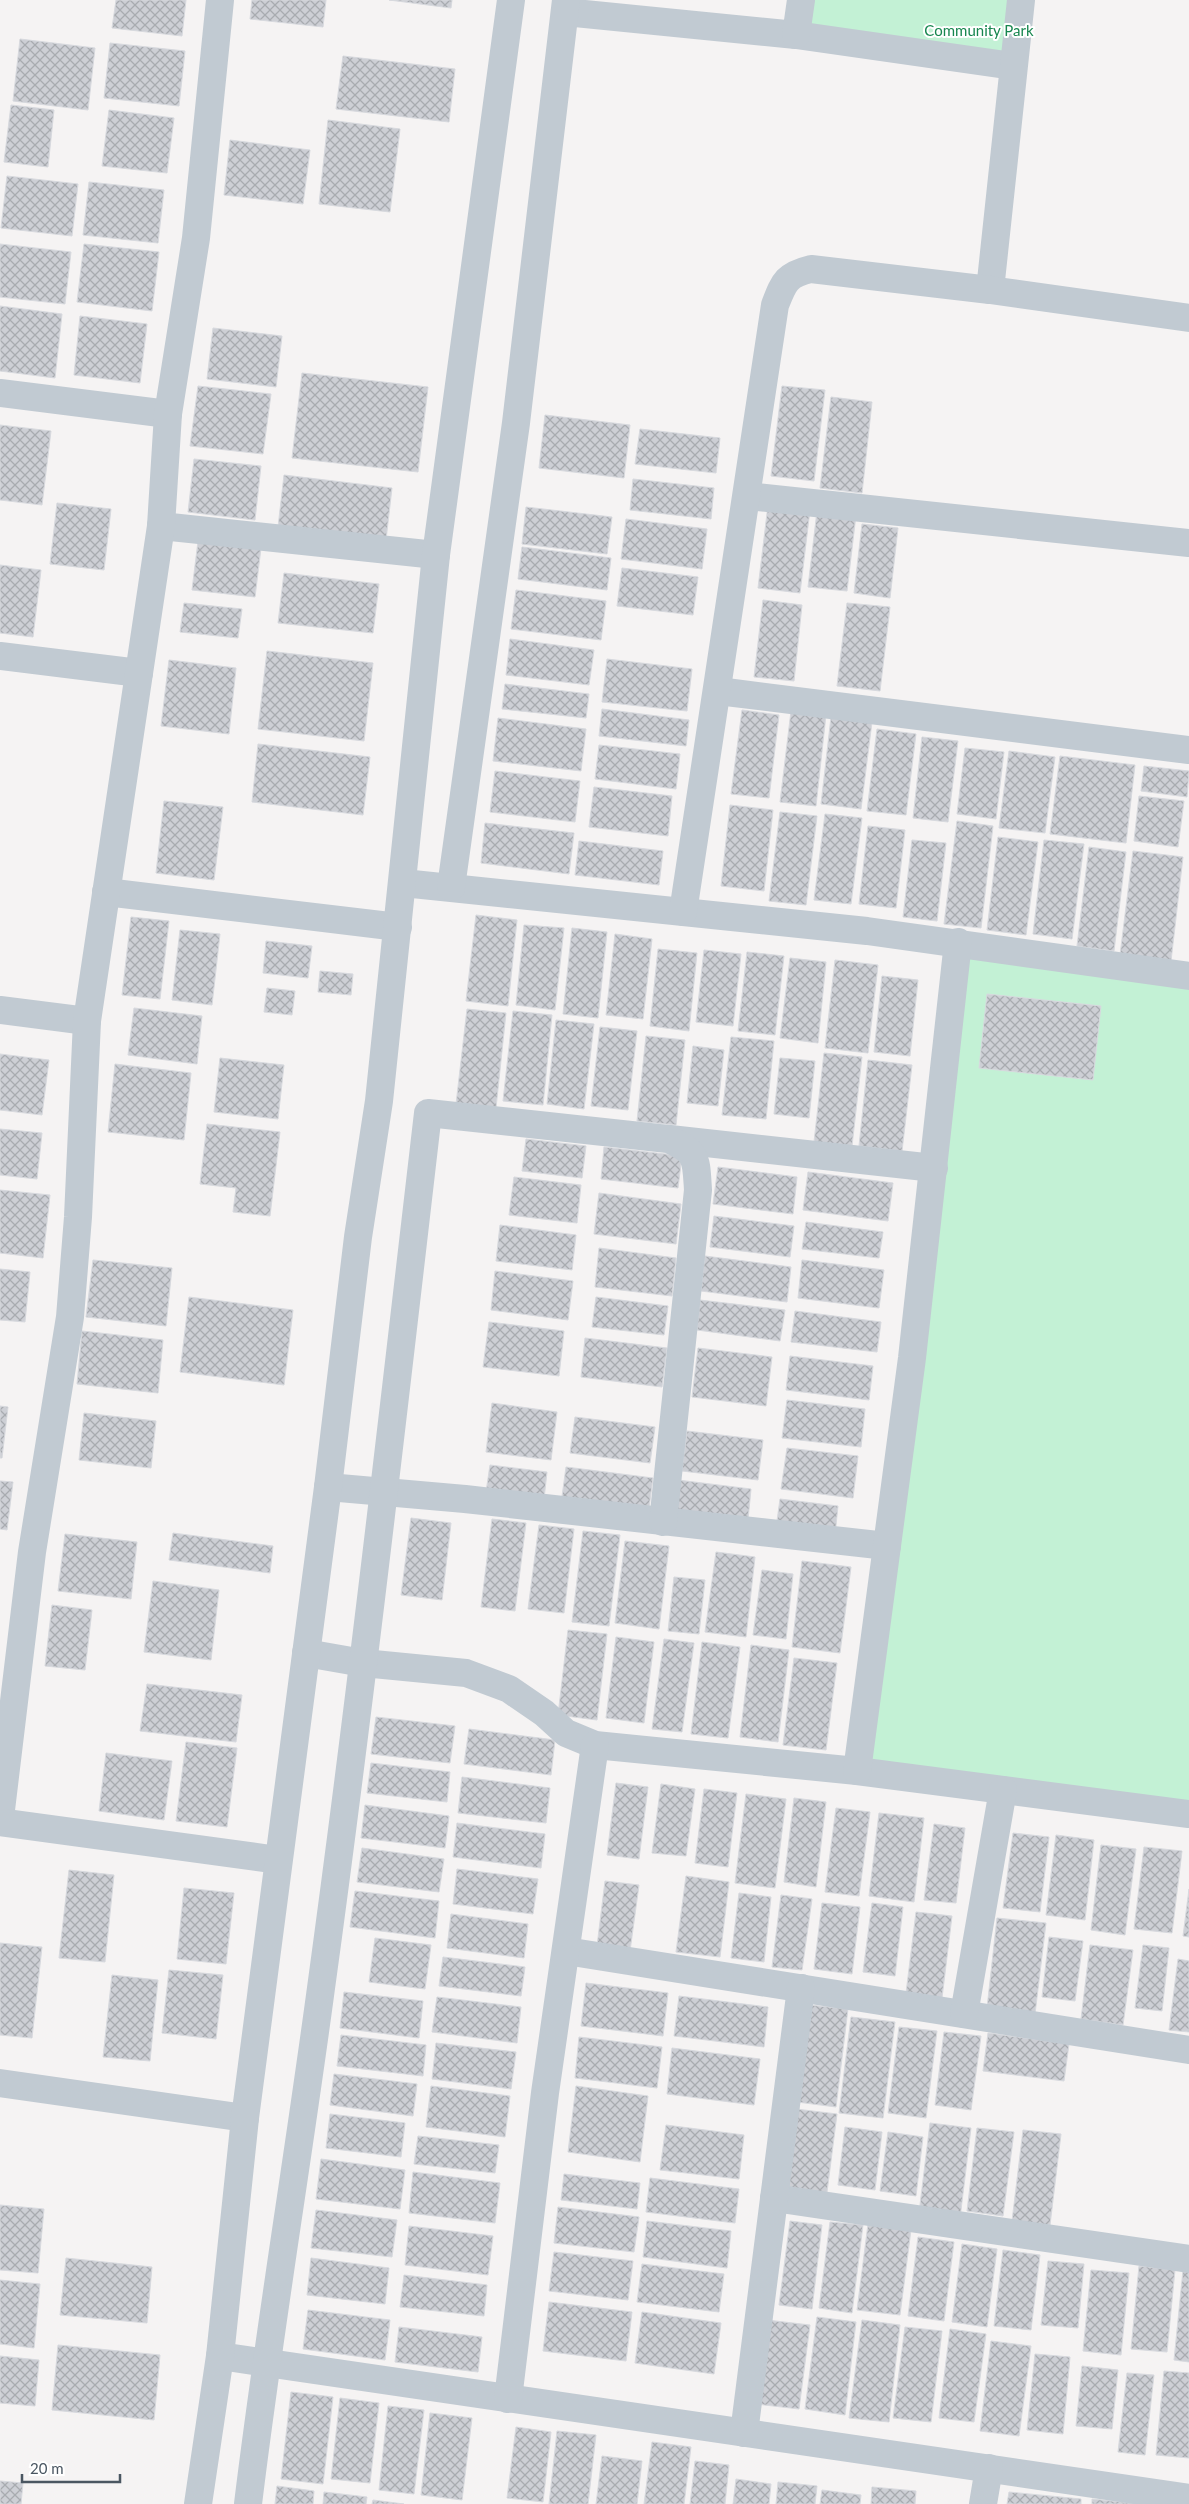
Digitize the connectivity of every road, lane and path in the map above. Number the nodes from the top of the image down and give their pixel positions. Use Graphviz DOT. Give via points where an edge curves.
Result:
graph roads {
  1 [pos="220,0"];
  2 [pos="511,0"];
  3 [pos="801,0"];
  4 [pos="1021,0"];
  5 [pos="565,6"];
  6 [pos="796,36"];
  7 [pos="1013,66"];
  8 [pos="990,290"];
  9 [pos="1189,318"];
  10 [pos="0,393"];
  11 [pos="168,414"];
  12 [pos="748,496"];
  13 [pos="161,526"];
  14 [pos="1189,543"];
  15 [pos="436,556"];
  16 [pos="0,656"];
  17 [pos="139,673"];
  18 [pos="718,691"];
  19 [pos="1189,750"];
  20 [pos="403,883"];
  21 [pos="451,887"];
  22 [pos="106,892"];
  23 [pos="683,912"];
  24 [pos="398,927"];
  25 [pos="958,942"];
  26 [pos="1189,976"];
  27 [pos="0,1010"];
  28 [pos="87,1021"];
  29 [pos="668,1139"];
  30 [pos="934,1168"];
  31 [pos="328,1487"];
  32 [pos="384,1492"];
  33 [pos="662,1522"];
  34 [pos="887,1546"];
  35 [pos="306,1653"];
  36 [pos="363,1663"];
  37 [pos="595,1745"];
  38 [pos="857,1771"];
  39 [pos="1003,1790"];
  40 [pos="1189,1814"];
  41 [pos="0,1818"];
  42 [pos="0,1822"];
  43 [pos="278,1860"];
  44 [pos="566,1950"];
  45 [pos="801,1988"];
  46 [pos="964,2014"];
  47 [pos="1189,2050"];
  48 [pos="0,2083"];
  49 [pos="245,2118"];
  50 [pos="774,2198"];
  51 [pos="1189,2259"];
  52 [pos="220,2356"];
  53 [pos="266,2362"];
  54 [pos="508,2399"];
  55 [pos="744,2433"];
  56 [pos="989,2468"];
  57 [pos="1189,2498"];
  58 [pos="198,2504"];
  59 [pos="248,2504"];
  60 [pos="983,2504"];
  1 -- 11 [label="street" via="196,238"];
  2 -- 15 [label="street"];
  3 -- 6 [label="street"];
  4 -- 7 [label="street"];
  5 -- 6 [label="street"];
  5 -- 21 [label="street" via="516,424"];
  6 -- 7 [label="street"];
  7 -- 8 [label="street"];
  8 -- 9 [label="street"];
  8 -- 12 [label="street" via="811,269 794,273 783,283 775,306"];
  10 -- 11 [label="street"];
  11 -- 13 [label="street"];
  12 -- 14 [label="street"];
  12 -- 18 [label="street"];
  13 -- 15 [label="street"];
  13 -- 17 [label="street"];
  15 -- 20 [label="street"];
  16 -- 17 [label="street"];
  17 -- 22 [label="street"];
  18 -- 19 [label="street"];
  18 -- 23 [label="street"];
  20 -- 21 [label="street"];
  20 -- 24 [label="street"];
  21 -- 23 [label="street"];
  22 -- 24 [label="street"];
  22 -- 28 [label="street"];
  23 -- 25 [label="street"];
  24 -- 31 [label="street" via="379,1101 358,1237"];
  25 -- 26 [label="street"];
  25 -- 30 [label="street"];
  27 -- 28 [label="street"];
  28 -- 41 [label="street" via="70,1317 32,1552"];
  29 -- 30 [label="street"];
  29 -- 32 [label="street" via="428,1113"];
  29 -- 33 [label="street" via="686,1147 696,1163 698,1190"];
  30 -- 34 [label="street"];
  31 -- 32 [label="street"];
  31 -- 35 [label="street"];
  32 -- 33 [label="street"];
  32 -- 36 [label="street"];
  33 -- 34 [label="street"];
  34 -- 38 [label="street"];
  35 -- 36 [label="street"];
  35 -- 43 [label="street"];
  36 -- 37 [label="street" via="466,1673 509,1689 566,1733"];
  36 -- 53 [label="street" via="321,1989"];
  37 -- 38 [label="street"];
  37 -- 44 [label="street"];
  38 -- 39 [label="street"];
  39 -- 40 [label="street"];
  39 -- 46 [label="street"];
  42 -- 43 [label="street"];
  43 -- 49 [label="street"];
  44 -- 45 [label="street"];
  44 -- 54 [label="street" via="545,2093"];
  45 -- 46 [label="street"];
  45 -- 50 [label="street"];
  46 -- 47 [label="street"];
  48 -- 49 [label="street"];
  49 -- 52 [label="street"];
  50 -- 51 [label="street"];
  50 -- 55 [label="street"];
  52 -- 53 [label="street"];
  52 -- 58 [label="street"];
  53 -- 54 [label="street"];
  53 -- 59 [label="street"];
  54 -- 55 [label="street"];
  55 -- 56 [label="street"];
  56 -- 57 [label="street"];
  56 -- 60 [label="street"];
}
